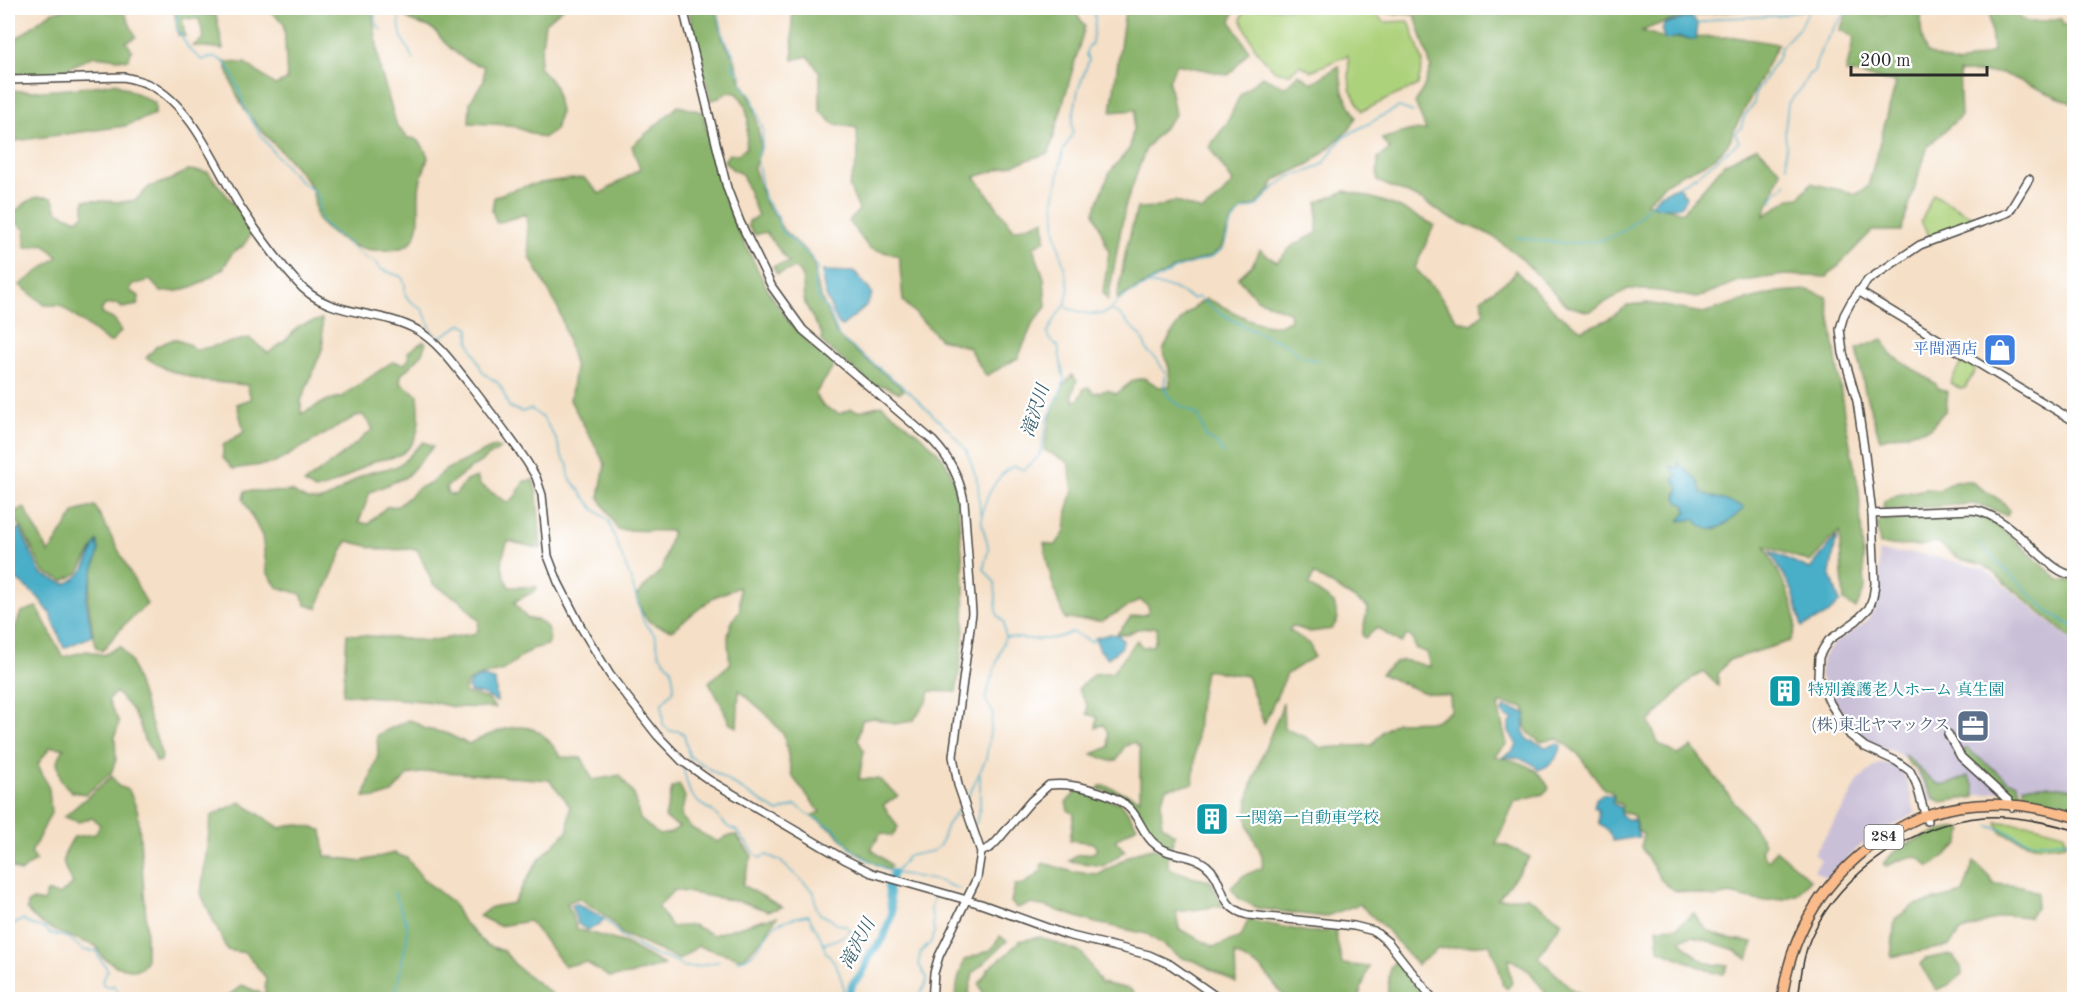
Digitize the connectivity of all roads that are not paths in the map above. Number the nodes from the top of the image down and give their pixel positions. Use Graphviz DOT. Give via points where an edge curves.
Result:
graph roads {
  1 [pos="683,8"];
  2 [pos="8,80"];
  3 [pos="2030,179"];
  4 [pos="1858,291"];
  5 [pos="2074,421"];
  6 [pos="1872,514"];
  7 [pos="2074,575"];
  8 [pos="1948,734"];
  9 [pos="2012,807"];
  10 [pos="2074,817"];
  11 [pos="1926,818"];
  12 [pos="2074,821"];
  13 [pos="981,852"];
  14 [pos="965,900"];
  15 [pos="932,999"];
  16 [pos="1221,999"];
  17 [pos="1434,999"];
  18 [pos="1782,999"];
  19 [pos="1787,999"];
  1 -- 13 [label="street" via="727,188 772,287 804,330 933,441 945,454 960,483 972,613 953,756 958,785"];
  2 -- 14 [label="street" via="124,77 151,85 172,100 205,143 242,209 304,290 325,304 401,322 431,340 506,432 536,477 542,495 548,556 558,582 596,654 668,749 709,780 844,859 883,876"];
  3 -- 4 [label="street" via="2009,212 1920,245"];
  4 -- 5 [label="street"];
  4 -- 6 [label="street" via="1844,315 1840,340 1857,401"];
  6 -- 7 [label="street" via="1984,512 2008,526 2062,574"];
  6 -- 11 [label="street" via="1873,597 1864,613 1829,640 1819,657 1818,677 1850,735 1910,771"];
  8 -- 9 [label="street" via="1961,757"];
  9 -- 10 [label="highway, 284" via="2044,809"];
  9 -- 11 [label="highway, 284" via="1972,805"];
  9 -- 12 [label="highway, 284"];
  11 -- 18 [label="highway, 284" via="1888,834 1831,883 1803,925"];
  11 -- 19 [label="highway, 284" via="1871,853 1831,891 1800,945"];
  13 -- 14 [label="street" via="976,878"];
  13 -- 17 [label="street" via="991,847 1049,785 1070,785 1114,797 1133,812 1155,844 1206,865 1234,910 1374,931 1388,942"];
  14 -- 15 [label="street" via="939,956"];
  14 -- 16 [label="street" via="1067,935 1149,955"];
}
